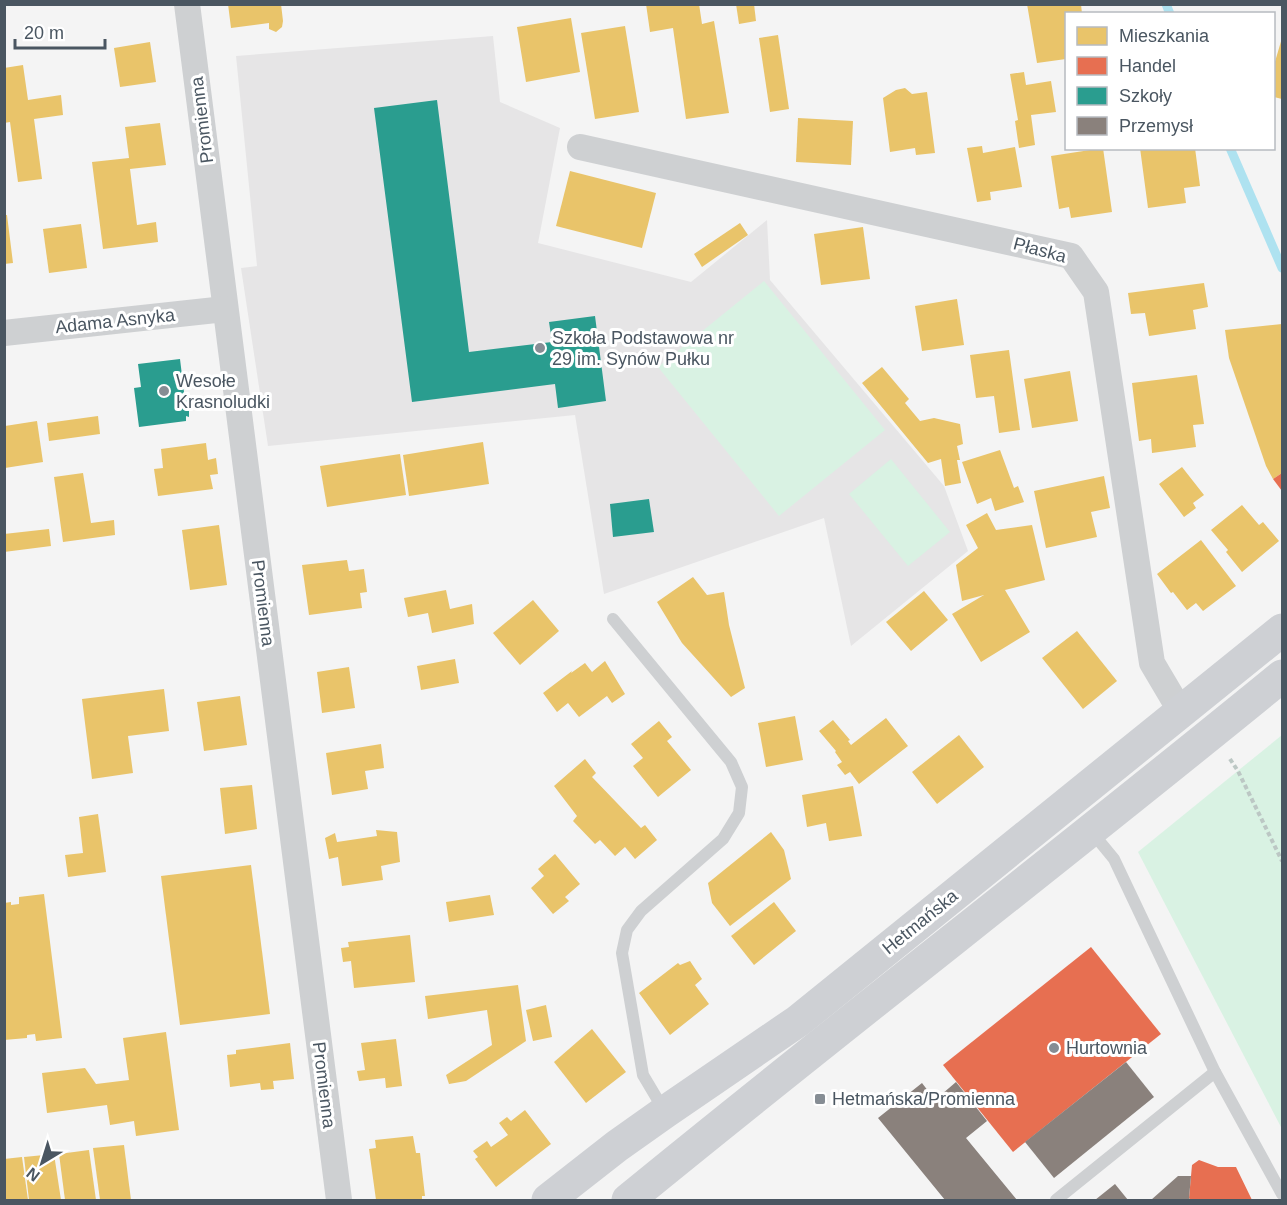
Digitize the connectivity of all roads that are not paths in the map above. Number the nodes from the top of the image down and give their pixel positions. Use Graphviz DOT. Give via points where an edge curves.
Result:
graph roads {
  1 [pos="188,4"];
  2 [pos="579,147"];
  3 [pos="225,309"];
  4 [pos="4,333"];
  5 [pos="613,619"];
  6 [pos="1282,630"];
  7 [pos="1282,676"];
  8 [pos="1181,712"];
  9 [pos="1090,830"];
  10 [pos="1215,1072"];
  11 [pos="665,1112"];
  12 [pos="1282,1194"];
  13 [pos="339,1200"];
  14 [pos="548,1200"];
  15 [pos="628,1200"];
  16 [pos="1056,1200"];
  1 -- 3 [label="street, Promienna"];
  2 -- 8 [label="street, Płaska" via="1071,256 1096,292 1152,663"];
  3 -- 4 [label="street, Adama Asnyka"];
  3 -- 13 [label="street, Promienna"];
  5 -- 11 [label="lane" via="731,762 742,787 739,813 723,839 641,911 627,930 622,953 643,1075"];
  6 -- 8 [label="main road, Hetmańska"];
  7 -- 9 [label="main road, Hetmańska"];
  8 -- 11 [label="main road, Hetmańska" via="798,1021"];
  9 -- 10 [label="lane" via="1114,859"];
  9 -- 15 [label="main road, Hetmańska"];
  10 -- 12 [label="lane"];
  10 -- 16 [label="lane"];
  11 -- 14 [label="main road, Hetmańska"];
}
